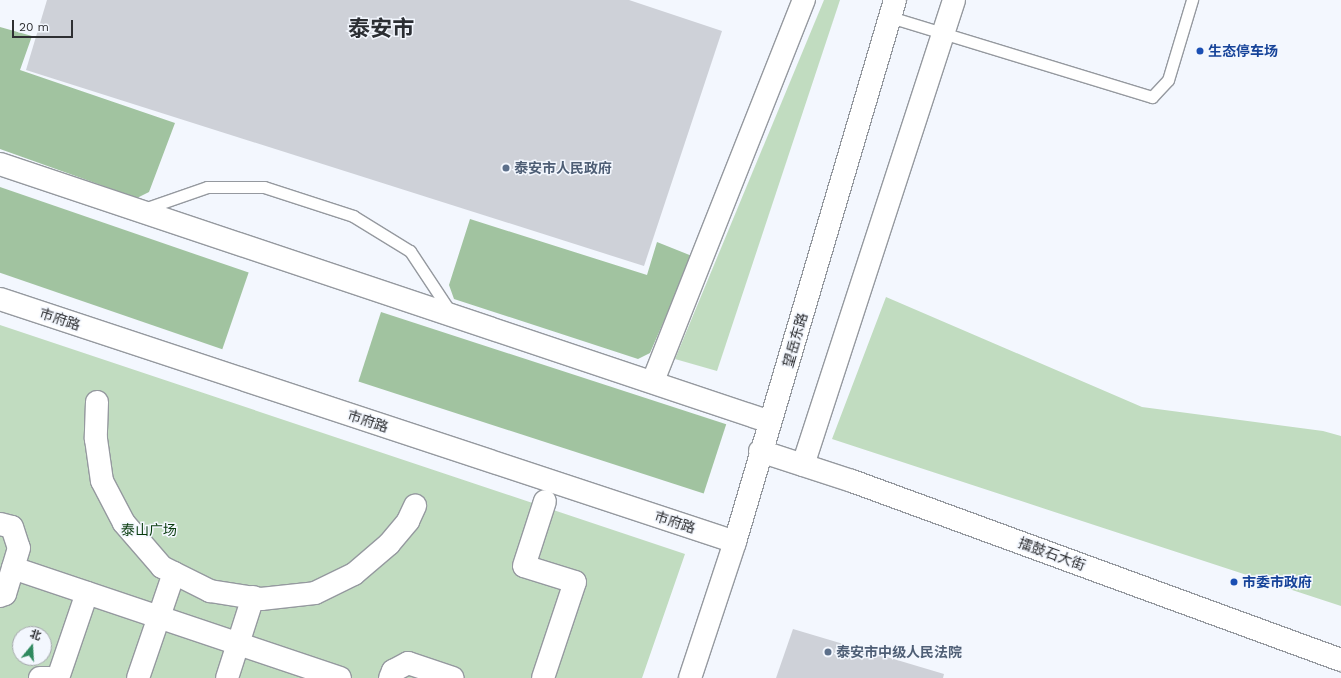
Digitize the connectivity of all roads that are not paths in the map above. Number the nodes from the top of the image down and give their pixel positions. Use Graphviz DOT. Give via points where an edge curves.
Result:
graph roads {
  1 [pos="804,0"];
  2 [pos="954,0"];
  3 [pos="1192,0"];
  4 [pos="893,8"];
  5 [pos="0,164"];
  6 [pos="140,210"];
  7 [pos="0,299"];
  8 [pos="451,314"];
  9 [pos="653,381"];
  10 [pos="97,402"];
  11 [pos="770,422"];
  12 [pos="760,452"];
  13 [pos="803,465"];
  14 [pos="545,501"];
  15 [pos="415,506"];
  16 [pos="0,524"];
  17 [pos="735,542"];
  18 [pos="13,568"];
  19 [pos="174,572"];
  20 [pos="87,592"];
  21 [pos="0,596"];
  22 [pos="253,597"];
  23 [pos="159,616"];
  24 [pos="238,644"];
  25 [pos="1341,660"];
  26 [pos="317,674"];
  27 [pos="40,678"];
  28 [pos="49,678"];
  29 [pos="58,678"];
  30 [pos="138,678"];
  31 [pos="227,678"];
  32 [pos="340,678"];
  33 [pos="390,678"];
  34 [pos="453,678"];
  35 [pos="543,678"];
  36 [pos="690,678"];
  1 -- 9 [label="street"];
  2 -- 13 [label="street"];
  3 -- 4 [label="lane" via="1168,80 1152,97"];
  4 -- 11 [label="street, 望岳东路"];
  5 -- 6 [label="street"];
  6 -- 8 [label="street"];
  6 -- 8 [label="lane" via="207,188 264,187 353,216 410,251"];
  7 -- 17 [label="street, 市府路"];
  8 -- 9 [label="street"];
  9 -- 11 [label="street"];
  10 -- 19 [label="street" via="96,439 102,481 124,523 162,567"];
  11 -- 12 [label="street, 望岳东路"];
  12 -- 13 [label="street, 擂鼓石大街"];
  12 -- 17 [label="street, 望岳东路"];
  13 -- 25 [label="street, 擂鼓石大街"];
  14 -- 35 [label="street" via="524,566 575,582"];
  15 -- 22 [label="street" via="408,521 389,544 354,574 315,593"];
  16 -- 18 [label="street" via="12,527 19,548"];
  17 -- 36 [label="street, 望岳东路"];
  18 -- 20 [label="street"];
  18 -- 21 [label="street" via="5,594"];
  19 -- 22 [label="street" via="210,591"];
  19 -- 23 [label="street"];
  20 -- 23 [label="street"];
  20 -- 29 [label="street"];
  22 -- 24 [label="street"];
  23 -- 24 [label="street"];
  23 -- 30 [label="street"];
  24 -- 26 [label="street"];
  24 -- 31 [label="street"];
  26 -- 32 [label="street"];
  27 -- 28 [label="street"];
  33 -- 34 [label="street" via="393,671 408,662"];
}
